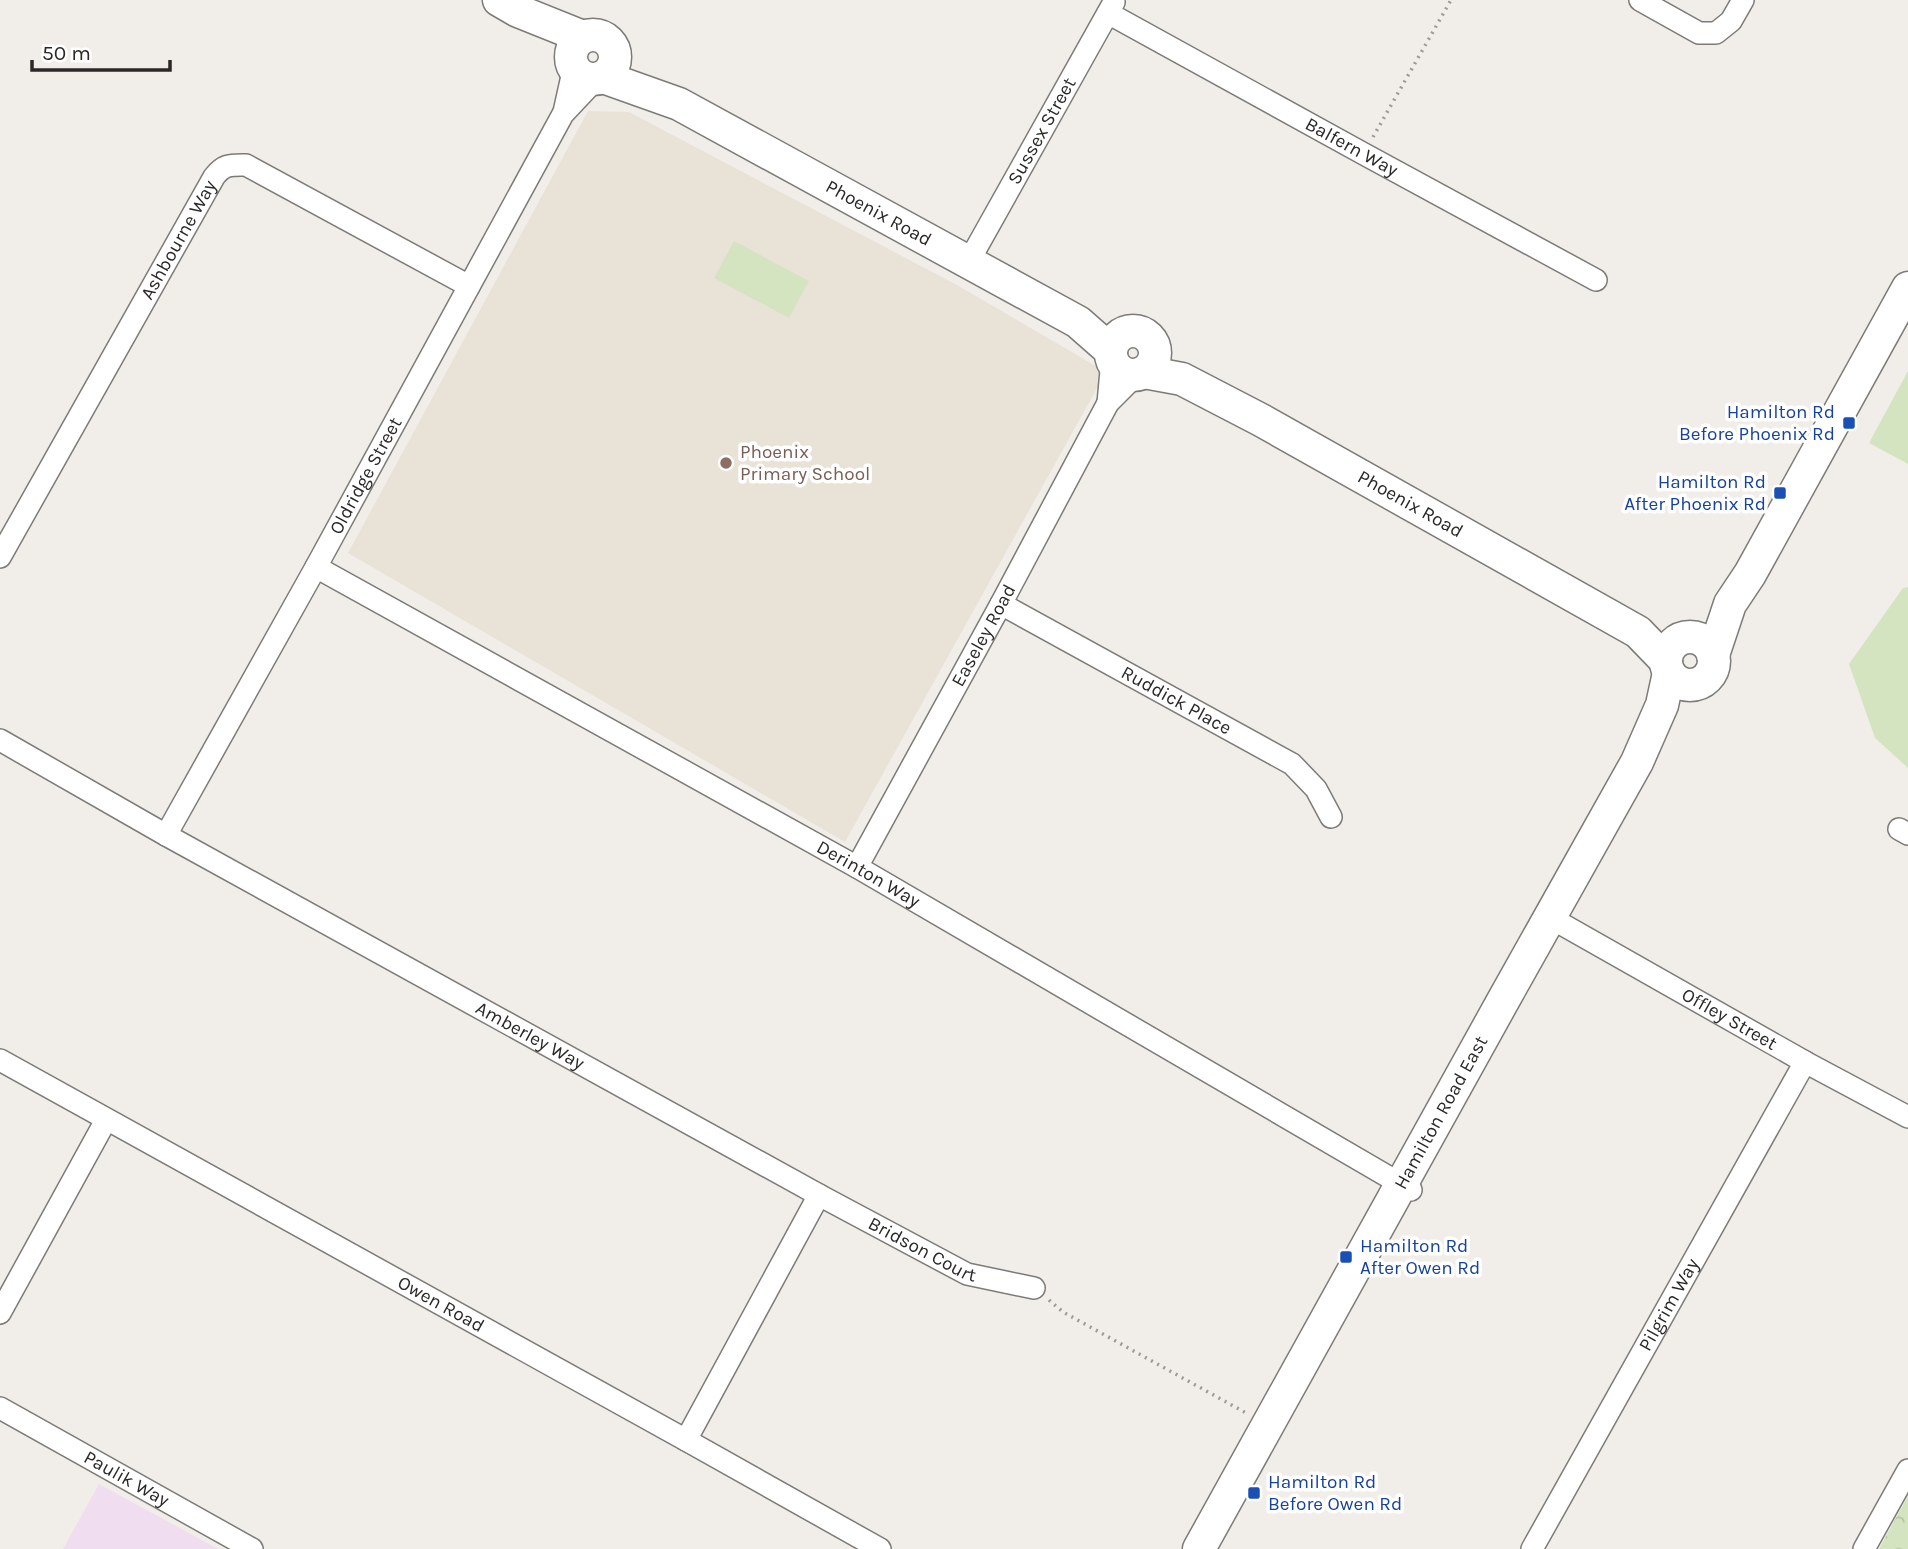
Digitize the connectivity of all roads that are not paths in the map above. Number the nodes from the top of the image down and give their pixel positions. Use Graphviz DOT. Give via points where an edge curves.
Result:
graph roads {
  1 [pos="1640,0"];
  2 [pos="1743,0"];
  3 [pos="508,5"];
  4 [pos="1111,6"];
  5 [pos="590,61"];
  6 [pos="969,261"];
  7 [pos="1596,280"];
  8 [pos="469,286"];
  9 [pos="1908,288"];
  10 [pos="1131,356"];
  11 [pos="0,557"];
  12 [pos="316,567"];
  13 [pos="1001,604"];
  14 [pos="1730,604"];
  15 [pos="1677,659"];
  16 [pos="1,743"];
  17 [pos="1331,817"];
  18 [pos="166,835"];
  19 [pos="857,867"];
  20 [pos="1556,921"];
  21 [pos="0,1060"];
  22 [pos="1805,1062"];
  23 [pos="1908,1117"];
  24 [pos="106,1119"];
  25 [pos="1407,1188"];
  26 [pos="819,1195"];
  27 [pos="1034,1288"];
  28 [pos="0,1313"];
  29 [pos="0,1408"];
  30 [pos="686,1440"];
  31 [pos="1908,1471"];
  32 [pos="252,1549"];
  33 [pos="880,1549"];
  34 [pos="1199,1549"];
  35 [pos="1215,1549"];
  36 [pos="1532,1549"];
  37 [pos="1864,1549"];
  1 -- 2 [label="street" via="1699,33 1716,33 1731,21"];
  3 -- 5 [label="main road, Phoenix Road"];
  4 -- 6 [label="street, Sussex Street"];
  4 -- 7 [label="street, Balfern Way" via="1364,154"];
  5 -- 6 [label="main road, Phoenix Road" via="679,104"];
  5 -- 8 [label="street, Oldridge Street"];
  6 -- 10 [label="main road, Phoenix Road"];
  8 -- 11 [label="street, Ashbourne Way" via="246,165 221,168"];
  8 -- 12 [label="street, Oldridge Street"];
  9 -- 14 [label="main road"];
  10 -- 13 [label="street, Easeley Road"];
  10 -- 15 [label="main road, Phoenix Road" via="1261,421 1638,632"];
  12 -- 18 [label="street, Oldridge Street"];
  12 -- 19 [label="street, Derinton Way"];
  13 -- 17 [label="street, Ruddick Place" via="1292,764 1316,789"];
  13 -- 19 [label="street, Easeley Road"];
  14 -- 15 [label="main road"];
  14 -- 15 [label="main road, Phoenix Road" via="1713,655 1699,639"];
  15 -- 20 [label="main road, Hamilton Road East" via="1656,753"];
  16 -- 18 [label="street, Amberley Way"];
  18 -- 26 [label="street, Amberley Way"];
  19 -- 25 [label="street, Derinton Way"];
  20 -- 22 [label="street, Offley Street"];
  20 -- 25 [label="main road, Hamilton Road East" via="1497,1011"];
  21 -- 24 [label="street, Owen Road"];
  22 -- 23 [label="street, Offley Street"];
  22 -- 36 [label="street, Pilgrim Way"];
  24 -- 28 [label="street"];
  24 -- 30 [label="street, Owen Road"];
  25 -- 34 [label="main road, Hamilton Road East"];
  25 -- 35 [label="main road, Hamilton Road East"];
  26 -- 27 [label="street, Bridson Court" via="967,1274"];
  26 -- 30 [label="street"];
  29 -- 32 [label="street, Paulik Way"];
  30 -- 33 [label="street, Owen Road"];
  31 -- 37 [label="street"];
}
